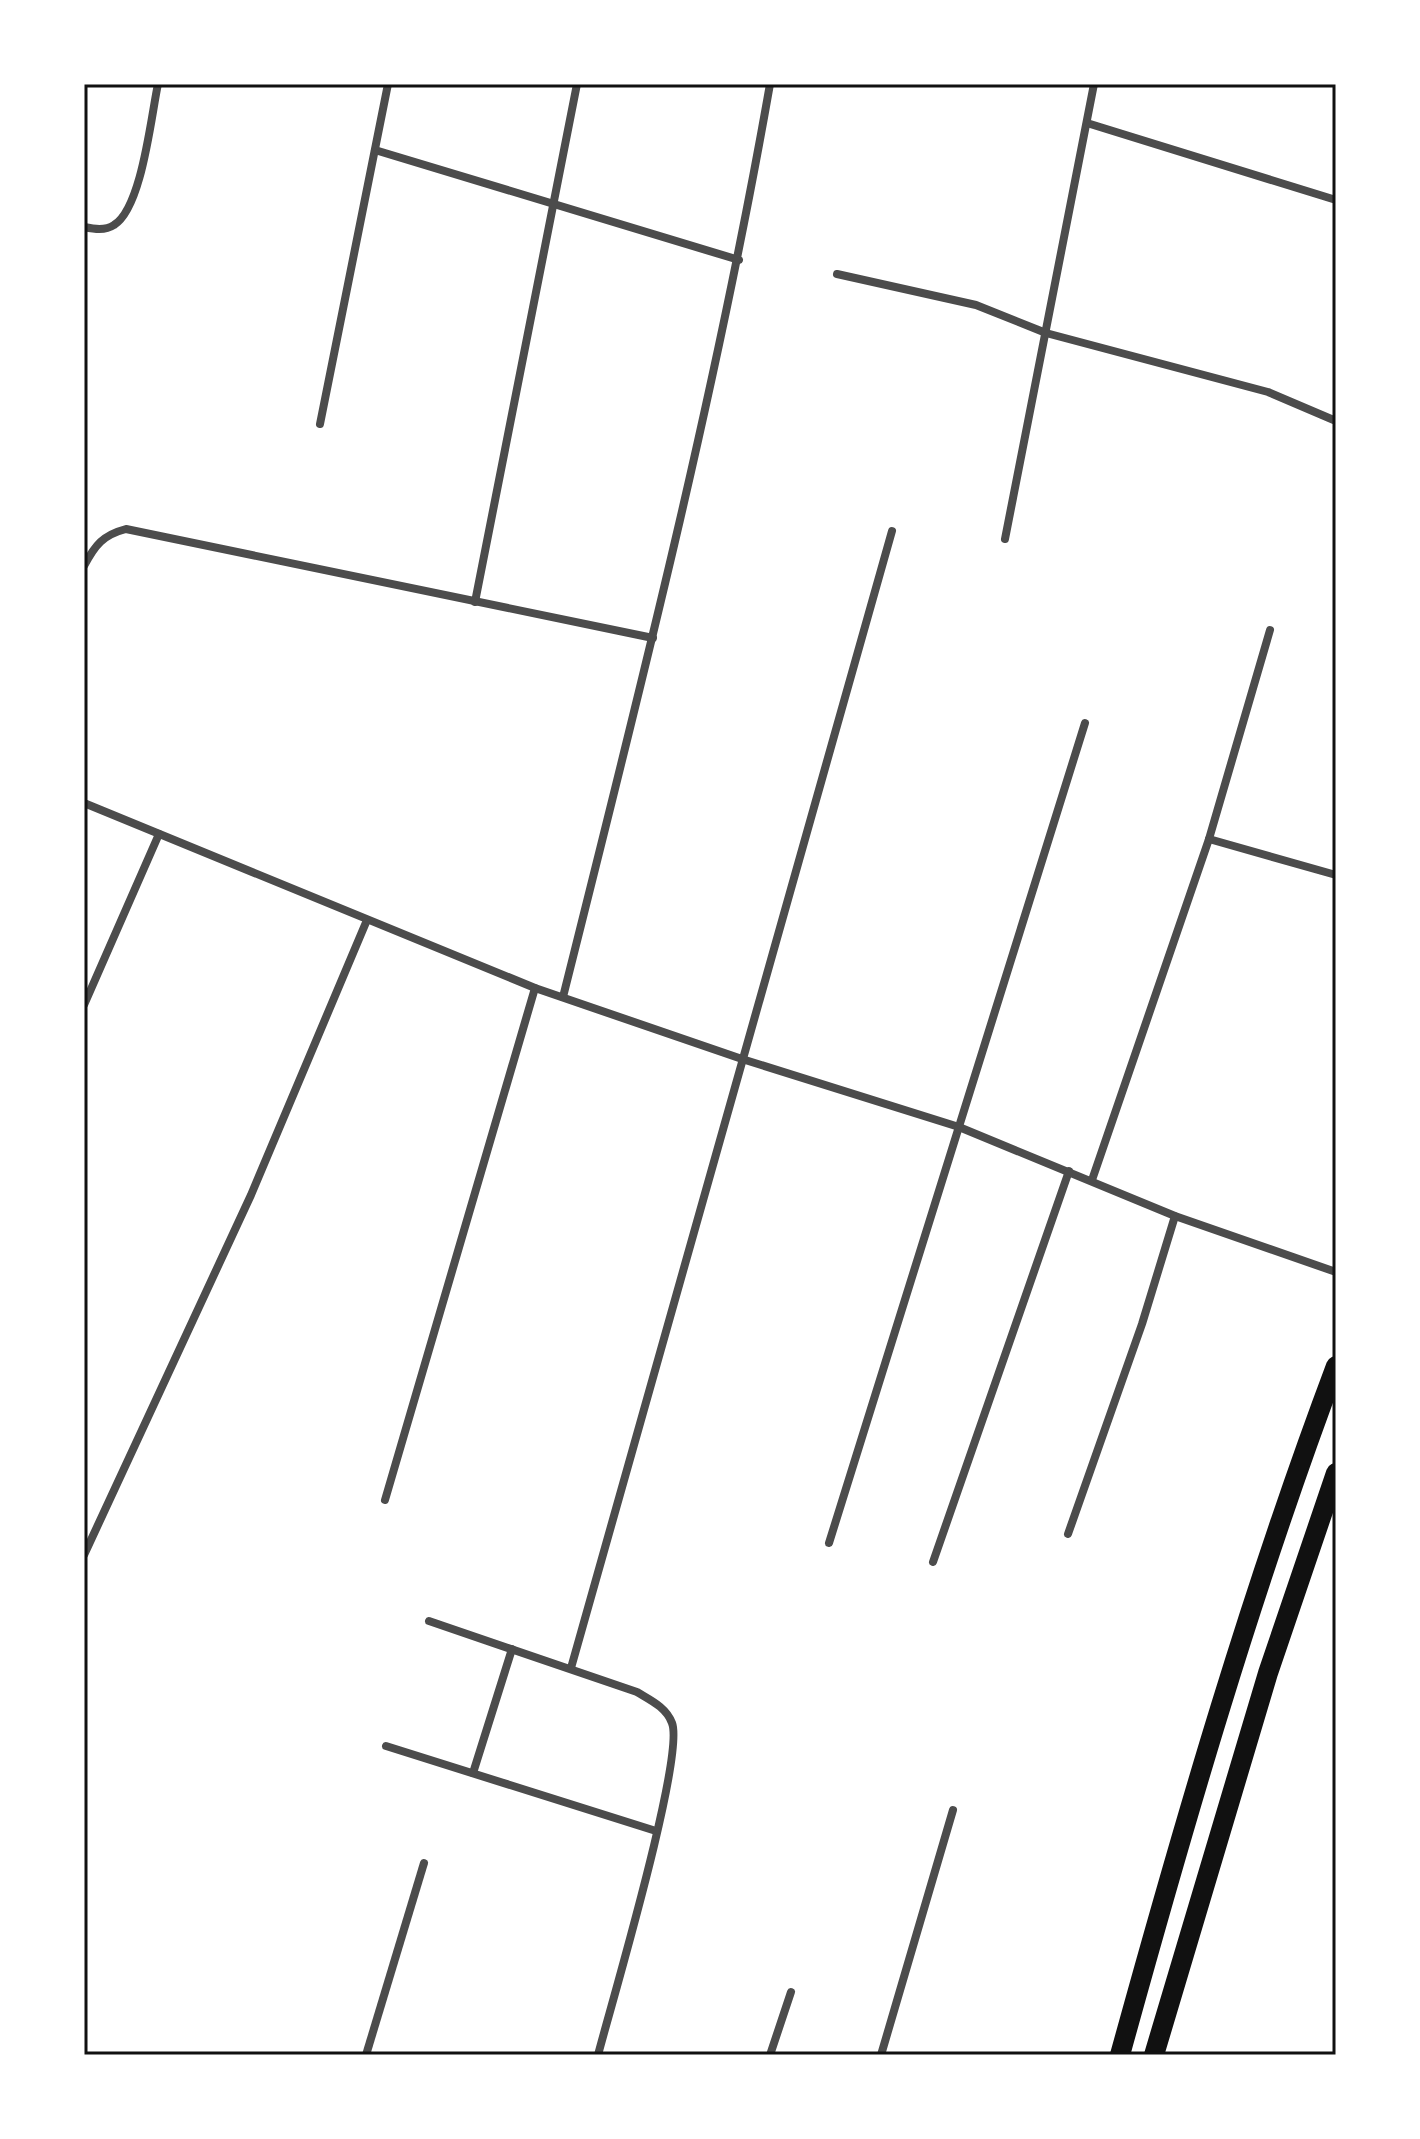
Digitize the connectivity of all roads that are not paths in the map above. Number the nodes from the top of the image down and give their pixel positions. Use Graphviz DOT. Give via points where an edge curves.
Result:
graph roads {
  1 [pos="158,84"];
  2 [pos="388,84"];
  3 [pos="577,84"];
  4 [pos="770,84"];
  5 [pos="1094,84"];
  6 [pos="1087,123"];
  7 [pos="375,150"];
  8 [pos="1336,200"];
  9 [pos="554,204"];
  10 [pos="84,227"];
  11 [pos="739,260"];
  12 [pos="837,274"];
  13 [pos="1046,333"];
  14 [pos="1336,421"];
  15 [pos="320,424"];
  16 [pos="892,531"];
  17 [pos="1005,539"];
  18 [pos="84,566"];
  19 [pos="475,602"];
  20 [pos="1270,630"];
  21 [pos="653,638"];
  22 [pos="1085,723"];
  23 [pos="84,803"];
  24 [pos="159,834"];
  25 [pos="1209,839"];
  26 [pos="1336,875"];
  27 [pos="367,920"];
  28 [pos="535,988"];
  29 [pos="563,997"];
  30 [pos="84,1005"];
  31 [pos="742,1059"];
  32 [pos="959,1127"];
  33 [pos="1069,1171"];
  34 [pos="1092,1180"];
  35 [pos="1175,1216"];
  36 [pos="1336,1272"];
  37 [pos="1336,1366"];
  38 [pos="1336,1473"];
  39 [pos="385,1500"];
  40 [pos="1068,1534"];
  41 [pos="829,1543"];
  42 [pos="84,1555"];
  43 [pos="933,1562"];
  44 [pos="429,1621"];
  45 [pos="512,1649"];
  46 [pos="571,1668"];
  47 [pos="386,1746"];
  48 [pos="473,1773"];
  49 [pos="953,1810"];
  50 [pos="656,1831"];
  51 [pos="424,1863"];
  52 [pos="791,1992"];
  53 [pos="366,2055"];
  54 [pos="598,2055"];
  55 [pos="770,2055"];
  56 [pos="881,2055"];
  57 [pos="1120,2055"];
  58 [pos="1154,2055"];
  1 -- 10 [label="street" via="132,204 115,225"];
  2 -- 7 [label="street"];
  3 -- 9 [label="street"];
  4 -- 11 [label="street"];
  5 -- 6 [label="street"];
  6 -- 8 [label="street"];
  6 -- 13 [label="street"];
  7 -- 9 [label="street"];
  7 -- 15 [label="street"];
  9 -- 11 [label="street"];
  9 -- 19 [label="street"];
  11 -- 21 [label="street"];
  12 -- 13 [label="street" via="976,305"];
  13 -- 14 [label="street" via="1268,392"];
  13 -- 17 [label="street"];
  16 -- 31 [label="street"];
  18 -- 19 [label="street" via="95,546 126,529"];
  19 -- 21 [label="street"];
  20 -- 25 [label="street"];
  21 -- 29 [label="street"];
  22 -- 32 [label="street"];
  23 -- 24 [label="street"];
  24 -- 27 [label="street"];
  24 -- 30 [label="street"];
  25 -- 26 [label="street"];
  25 -- 34 [label="street"];
  27 -- 28 [label="street"];
  27 -- 42 [label="street" via="251,1195"];
  28 -- 29 [label="street"];
  28 -- 39 [label="street"];
  29 -- 31 [label="street"];
  31 -- 32 [label="street"];
  31 -- 46 [label="street"];
  32 -- 33 [label="street"];
  32 -- 41 [label="street"];
  33 -- 34 [label="street"];
  33 -- 43 [label="street"];
  34 -- 35 [label="street"];
  35 -- 36 [label="street"];
  35 -- 40 [label="street"];
  37 -- 57 [label="main road" via="1290,1487 1195,1786"];
  38 -- 58 [label="main road" via="1264,1689"];
  44 -- 45 [label="street"];
  45 -- 46 [label="street"];
  45 -- 48 [label="street"];
  46 -- 50 [label="street" via="637,1692 662,1706 673,1724 669,1775"];
  47 -- 48 [label="street"];
  48 -- 50 [label="street"];
  49 -- 56 [label="street"];
  50 -- 54 [label="street"];
  51 -- 53 [label="street"];
  52 -- 55 [label="street"];
}
